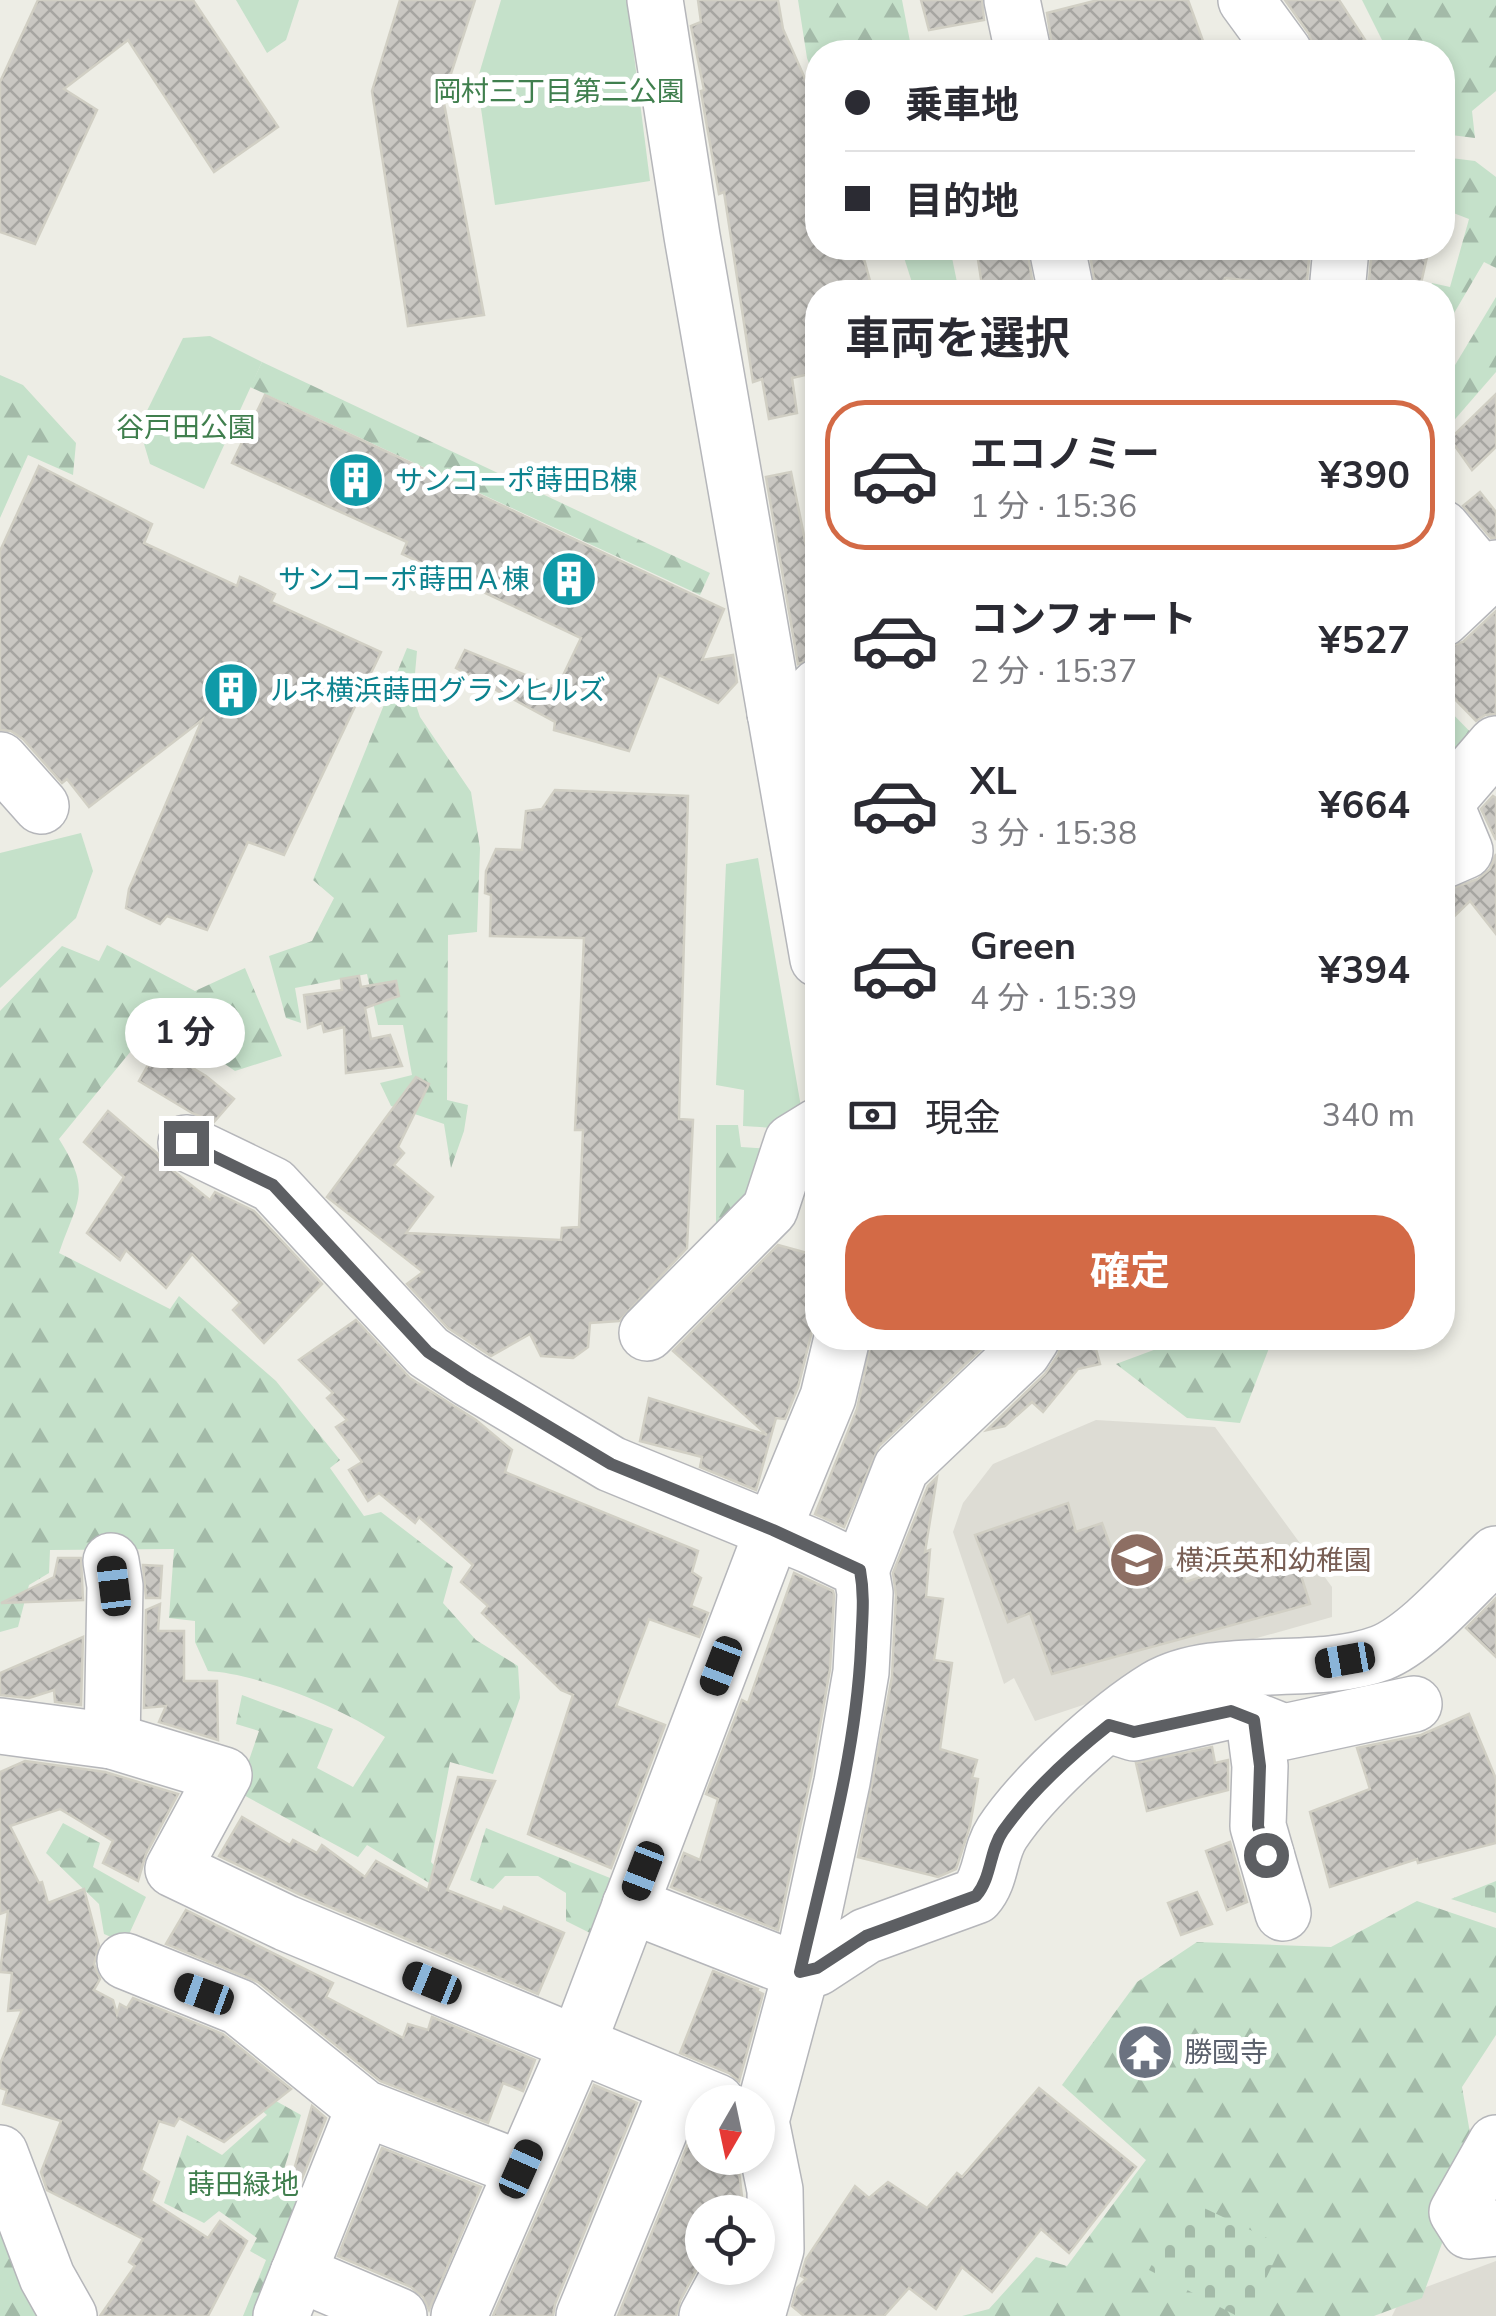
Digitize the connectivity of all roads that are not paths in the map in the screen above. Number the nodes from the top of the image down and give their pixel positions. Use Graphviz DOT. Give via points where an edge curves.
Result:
graph roads {
  1 [pos="655,0"];
  2 [pos="1012,0"];
  3 [pos="1246,0"];
  4 [pos="1020,40"];
  5 [pos="1275,40"];
  6 [pos="1455,540"];
  7 [pos="1490,574"];
  8 [pos="1455,607"];
  9 [pos="796,700"];
  10 [pos="1496,744"];
  11 [pos="0,760"];
  12 [pos="1455,791"];
  13 [pos="41,806"];
  14 [pos="805,806"];
  15 [pos="1455,827"];
  16 [pos="1455,855"];
  17 [pos="805,1134"];
  18 [pos="186,1143"];
  19 [pos="647,1333"];
  20 [pos="839,1350"];
  21 [pos="1024,1350"];
  22 [pos="773,1530"];
  23 [pos="1496,1554"];
  24 [pos="111,1561"];
  25 [pos="860,1570"];
  26 [pos="1414,1704"];
  27 [pos="1254,1720"];
  28 [pos="1109,1725"];
  29 [pos="0,1726"];
  30 [pos="112,1740"];
  31 [pos="630,1905"];
  32 [pos="1283,1913"];
  33 [pos="125,1961"];
  34 [pos="800,1972"];
  35 [pos="578,2043"];
  36 [pos="740,2085"];
  37 [pos="685,2089"];
  38 [pos="364,2108"];
  39 [pos="1496,2143"];
  40 [pos="0,2153"];
  41 [pos="521,2169"];
  42 [pos="685,2169"];
  43 [pos="1496,2228"];
  44 [pos="724,2285"];
  45 [pos="765,2285"];
  46 [pos="289,2294"];
  47 [pos="69,2316"];
  48 [pos="398,2316"];
  49 [pos="459,2316"];
  50 [pos="584,2316"];
  51 [pos="707,2316"];
  52 [pos="756,2316"];
  1 -- 9 [label="street" via="692,236"];
  2 -- 4 [label="street"];
  3 -- 5 [label="street"];
  6 -- 7 [label="street"];
  7 -- 8 [label="street"];
  9 -- 14 [label="street"];
  10 -- 12 [label="street"];
  11 -- 13 [label="street"];
  15 -- 16 [label="street" via="1465,851"];
  17 -- 19 [label="street" via="792,1142 770,1209"];
  18 -- 22 [label="street" via="273,1185 428,1352 611,1464"];
  20 -- 22 [label="street" via="828,1396"];
  21 -- 25 [label="street" via="901,1468"];
  22 -- 25 [label="street"];
  22 -- 31 [label="street"];
  23 -- 28 [label="street" via="1416,1630 1379,1654 1186,1677 1158,1687"];
  24 -- 30 [label="street"];
  25 -- 34 [label="street" via="861,1672"];
  26 -- 27 [label="street" via="1284,1732"];
  27 -- 28 [label="street" via="1231,1711 1134,1732"];
  27 -- 32 [label="street" via="1258,1826"];
  28 -- 34 [label="street" via="1002,1832 976,1896 866,1936"];
  29 -- 30 [label="street"];
  30 -- 35 [label="street" via="224,1775 173,1869 286,1924"];
  31 -- 34 [label="street"];
  31 -- 35 [label="street"];
  33 -- 38 [label="street" via="238,2008"];
  34 -- 36 [label="street"];
  35 -- 37 [label="street"];
  35 -- 41 [label="street"];
  38 -- 41 [label="street"];
  38 -- 46 [label="street"];
  39 -- 43 [label="street" via="1457,2212 1469,2230"];
  40 -- 47 [label="street" via="47,2277"];
  41 -- 49 [label="street"];
  42 -- 50 [label="street"];
  44 -- 51 [label="street"];
  45 -- 52 [label="street"];
  46 -- 48 [label="street"];
}
